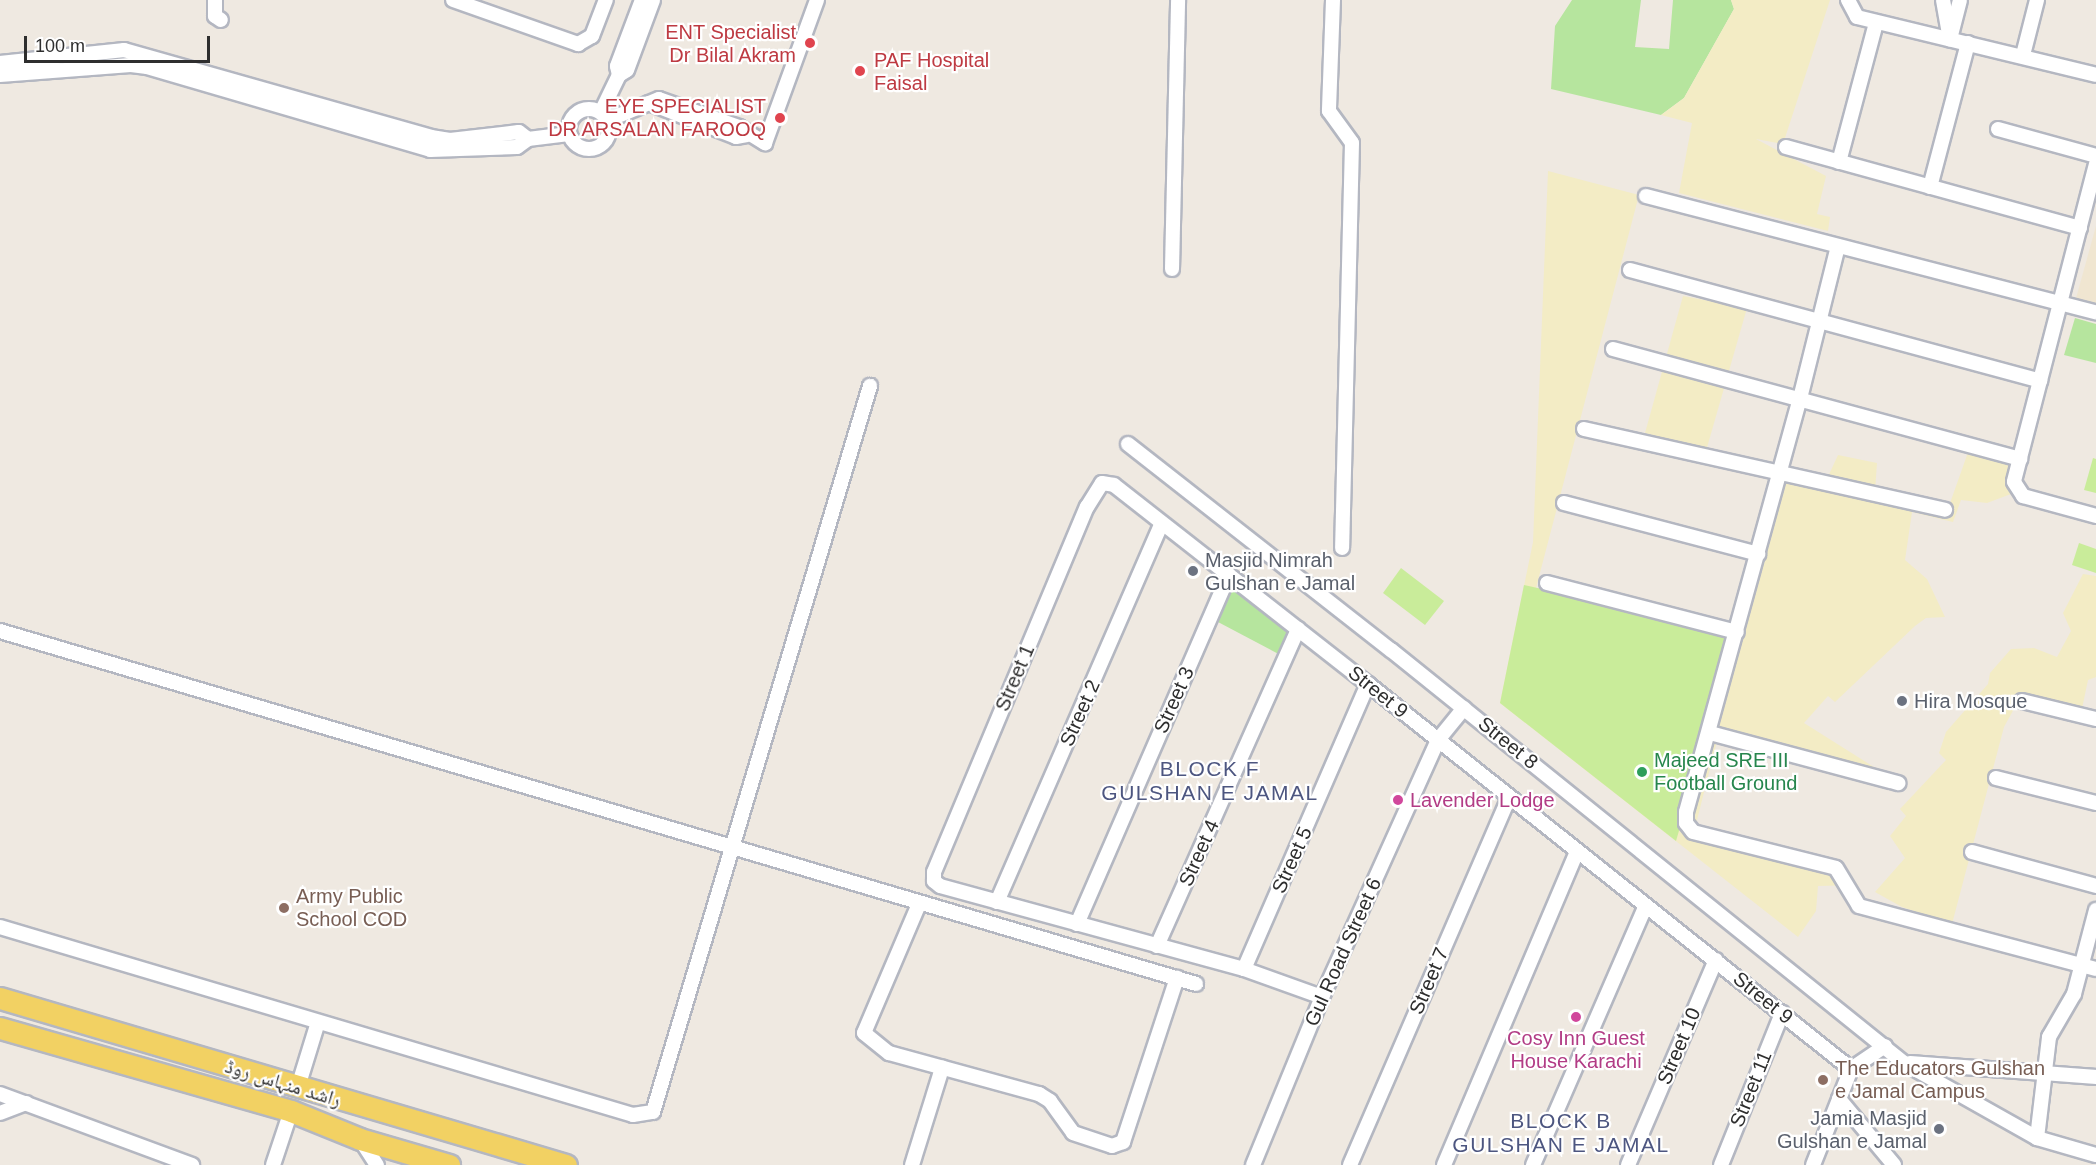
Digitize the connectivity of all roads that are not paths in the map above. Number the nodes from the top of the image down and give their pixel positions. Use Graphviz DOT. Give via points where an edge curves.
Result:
graph roads {
  1 [pos="215,0"];
  2 [pos="453,0"];
  3 [pos="606,0"];
  4 [pos="642,0"];
  5 [pos="653,0"];
  6 [pos="817,0"];
  7 [pos="1178,0"];
  8 [pos="1333,0"];
  9 [pos="1848,0"];
  10 [pos="1943,0"];
  11 [pos="1960,0"];
  12 [pos="2037,0"];
  13 [pos="221,20"];
  14 [pos="1876,23"];
  15 [pos="1950,39"];
  16 [pos="1968,43"];
  17 [pos="2023,55"];
  18 [pos="0,63"];
  19 [pos="0,75"];
  20 [pos="619,75"];
  21 [pos="2096,75"];
  22 [pos="604,116"];
  23 [pos="1998,129"];
  24 [pos="569,134"];
  25 [pos="528,139"];
  26 [pos="1786,147"];
  27 [pos="2096,156"];
  28 [pos="1839,162"];
  29 [pos="2096,164"];
  30 [pos="1930,187"];
  31 [pos="1646,196"];
  32 [pos="2080,228"];
  33 [pos="1838,246"];
  34 [pos="1172,269"];
  35 [pos="1630,270"];
  36 [pos="2060,302"];
  37 [pos="2096,312"];
  38 [pos="1819,320"];
  39 [pos="1613,349"];
  40 [pos="2040,381"];
  41 [pos="870,386"];
  42 [pos="1800,398"];
  43 [pos="1584,429"];
  44 [pos="1128,444"];
  45 [pos="2020,459"];
  46 [pos="1780,474"];
  47 [pos="1107,481"];
  48 [pos="1564,503"];
  49 [pos="1945,510"];
  50 [pos="2096,516"];
  51 [pos="1162,523"];
  52 [pos="1342,548"];
  53 [pos="1758,554"];
  54 [pos="1229,575"];
  55 [pos="1547,583"];
  56 [pos="1299,629"];
  57 [pos="0,631"];
  58 [pos="1737,632"];
  59 [pos="1368,684"];
  60 [pos="2022,701"];
  61 [pos="1464,708"];
  62 [pos="2096,719"];
  63 [pos="1710,733"];
  64 [pos="1438,740"];
  65 [pos="1996,778"];
  66 [pos="1898,783"];
  67 [pos="1509,797"];
  68 [pos="2096,803"];
  69 [pos="730,845"];
  70 [pos="1577,852"];
  71 [pos="1972,852"];
  72 [pos="2096,886"];
  73 [pos="997,902"];
  74 [pos="919,904"];
  75 [pos="1646,905"];
  76 [pos="2096,910"];
  77 [pos="1077,924"];
  78 [pos="0,927"];
  79 [pos="1157,945"];
  80 [pos="1716,960"];
  81 [pos="2081,965"];
  82 [pos="1244,969"];
  83 [pos="2096,969"];
  84 [pos="1177,978"];
  85 [pos="1196,984"];
  86 [pos="1322,997"];
  87 [pos="0,998"];
  88 [pos="1782,1013"];
  89 [pos="318,1022"];
  90 [pos="0,1028"];
  91 [pos="1885,1046"];
  92 [pos="1904,1063"];
  93 [pos="942,1068"];
  94 [pos="1851,1069"];
  95 [pos="2043,1072"];
  96 [pos="2096,1077"];
  97 [pos="298,1087"];
  98 [pos="0,1094"];
  99 [pos="1839,1099"];
  100 [pos="27,1103"];
  101 [pos="291,1111"];
  102 [pos="0,1113"];
  103 [pos="2037,1138"];
  104 [pos="360,1139"];
  105 [pos="2096,1155"];
  106 [pos="1815,1159"];
  107 [pos="192,1165"];
  108 [pos="273,1165"];
  109 [pos="377,1165"];
  110 [pos="449,1165"];
  111 [pos="566,1165"];
  112 [pos="912,1165"];
  113 [pos="1252,1165"];
  114 [pos="1350,1165"];
  115 [pos="1444,1165"];
  116 [pos="1533,1165"];
  117 [pos="1628,1165"];
  118 [pos="1720,1165"];
  119 [pos="1826,1165"];
  120 [pos="1894,1165"];
  1 -- 13 [label="street" via="215,16"];
  2 -- 3 [label="street" via="578,44 592,36"];
  4 -- 20 [label="street" via="617,66"];
  5 -- 20 [label="street" via="627,70"];
  6 -- 22 [label="street" via="765,143 747,135 736,137 649,103"];
  7 -- 34 [label="street"];
  8 -- 52 [label="street" via="1329,111 1352,143"];
  9 -- 14 [label="street" via="1857,17"];
  10 -- 15 [label="street"];
  11 -- 15 [label="street"];
  12 -- 17 [label="street"];
  14 -- 15 [label="street"];
  14 -- 28 [label="street"];
  15 -- 16 [label="street"];
  16 -- 17 [label="street"];
  16 -- 30 [label="street"];
  17 -- 21 [label="street"];
  18 -- 25 [label="street" via="124,50 430,137 450,140 519,132"];
  19 -- 25 [label="street" via="131,65 430,150 517,147"];
  20 -- 22 [label="street"];
  22 -- 24 [label="street" via="582,110 569,124"];
  22 -- 24 [label="street" via="608,139 592,150 574,143"];
  23 -- 27 [label="street"];
  24 -- 25 [label="street"];
  26 -- 28 [label="street"];
  28 -- 30 [label="street"];
  29 -- 32 [label="street"];
  30 -- 32 [label="street"];
  31 -- 33 [label="street"];
  32 -- 36 [label="street"];
  33 -- 36 [label="street"];
  33 -- 38 [label="street"];
  35 -- 38 [label="street"];
  36 -- 37 [label="street"];
  36 -- 40 [label="street"];
  38 -- 40 [label="street"];
  38 -- 42 [label="street"];
  39 -- 42 [label="street"];
  40 -- 45 [label="street"];
  41 -- 69 [label="street"];
  42 -- 45 [label="street"];
  42 -- 46 [label="street"];
  43 -- 46 [label="street"];
  44 -- 61 [label="street, Street 8"];
  45 -- 50 [label="street" via="2014,482 2024,496"];
  46 -- 49 [label="street"];
  46 -- 53 [label="street"];
  47 -- 51 [label="street, Street 9"];
  47 -- 73 [label="street, Street 1" via="1087,507 934,872 934,881 940,886"];
  48 -- 53 [label="street"];
  51 -- 54 [label="street, Street 9"];
  51 -- 73 [label="street, Street 2"];
  53 -- 58 [label="street"];
  54 -- 56 [label="street, Street 9"];
  54 -- 77 [label="street, Street 3"];
  55 -- 58 [label="street"];
  56 -- 59 [label="street, Street 9"];
  56 -- 79 [label="street, Street 4"];
  57 -- 69 [label="street"];
  58 -- 63 [label="street"];
  59 -- 64 [label="street, Street 9"];
  59 -- 82 [label="street, Street 5"];
  60 -- 62 [label="street"];
  61 -- 64 [label="street, Gul Road Street 6"];
  61 -- 91 [label="street, Street 8"];
  63 -- 66 [label="street"];
  63 -- 81 [label="street" via="1686,812 1686,823 1694,832 1836,868 1859,906"];
  64 -- 67 [label="street, Street 9"];
  64 -- 86 [label="street, Gul Road Street 6"];
  65 -- 68 [label="street"];
  67 -- 70 [label="street, Street 9"];
  67 -- 114 [label="street, Street 7"];
  69 -- 74 [label="street"];
  69 -- 89 [label="street" via="653,1112 633,1114"];
  70 -- 75 [label="street, Street 9"];
  70 -- 115 [label="street"];
  71 -- 72 [label="street"];
  73 -- 77 [label="street"];
  74 -- 84 [label="street"];
  74 -- 93 [label="street" via="864,1033 889,1053"];
  75 -- 80 [label="street, Street 9"];
  75 -- 116 [label="street"];
  76 -- 81 [label="street"];
  77 -- 79 [label="street"];
  78 -- 89 [label="street"];
  79 -- 82 [label="street"];
  80 -- 88 [label="street, Street 9"];
  80 -- 117 [label="street, Street 10"];
  81 -- 83 [label="street"];
  81 -- 95 [label="street" via="2074,994 2049,1037"];
  82 -- 86 [label="street"];
  84 -- 85 [label="street"];
  84 -- 93 [label="street" via="1123,1142 1118,1144 1112,1146 1073,1133 1050,1101 1038,1094"];
  86 -- 113 [label="street, Gul Road Street 6"];
  87 -- 97 [label="main road, راشد منہاس روڈ"];
  88 -- 94 [label="street, Street 9"];
  88 -- 118 [label="street, Street 11"];
  89 -- 97 [label="street"];
  90 -- 101 [label="main road, راشد منہاس روڈ"];
  91 -- 92 [label="street, Street 8"];
  91 -- 94 [label="street"];
  92 -- 95 [label="street"];
  92 -- 103 [label="street, Street 8"];
  93 -- 112 [label="street"];
  94 -- 99 [label="street"];
  95 -- 96 [label="street"];
  95 -- 103 [label="street"];
  97 -- 111 [label="main road, راشد منہاس روڈ"];
  98 -- 100 [label="street"];
  99 -- 106 [label="street"];
  99 -- 120 [label="street"];
  100 -- 102 [label="street"];
  100 -- 107 [label="street"];
  101 -- 104 [label="main road, راشد منہاس روڈ"];
  101 -- 108 [label="street"];
  103 -- 105 [label="street, Street 8"];
  104 -- 109 [label="street"];
  104 -- 110 [label="main road, راشد منہاس روڈ"];
  106 -- 119 [label="street"];
}
